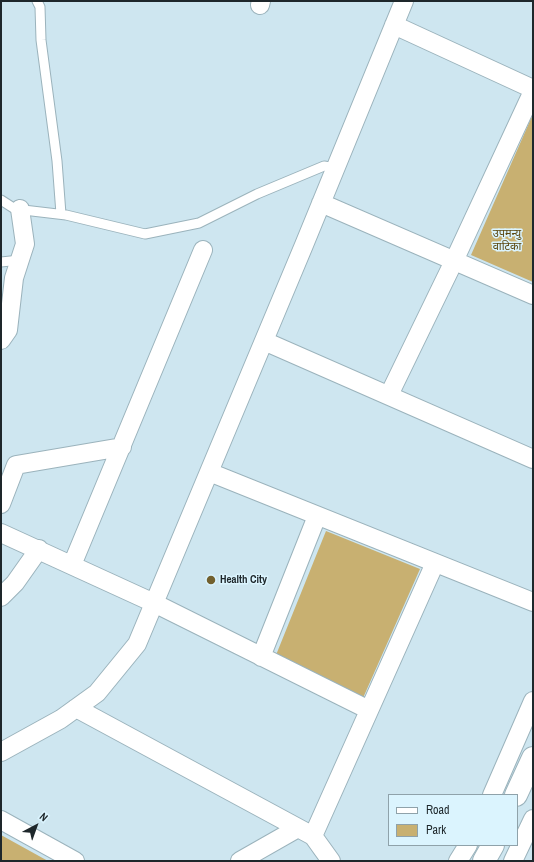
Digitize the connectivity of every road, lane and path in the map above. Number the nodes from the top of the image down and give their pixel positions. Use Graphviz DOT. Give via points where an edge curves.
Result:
graph roads {
  1 [pos="37,1"];
  2 [pos="404,1"];
  3 [pos="394,25"];
  4 [pos="533,90"];
  5 [pos="336,168"];
  6 [pos="1,200"];
  7 [pos="321,203"];
  8 [pos="20,209"];
  9 [pos="61,214"];
  10 [pos="203,250"];
  11 [pos="20,260"];
  12 [pos="454,261"];
  13 [pos="1,262"];
  14 [pos="533,295"];
  15 [pos="1,340"];
  16 [pos="264,340"];
  17 [pos="389,395"];
  18 [pos="122,447"];
  19 [pos="533,459"];
  20 [pos="209,472"];
  21 [pos="1,504"];
  22 [pos="317,516"];
  23 [pos="1,533"];
  24 [pos="38,549"];
  25 [pos="435,563"];
  26 [pos="72,565"];
  27 [pos="1,597"];
  28 [pos="533,602"];
  29 [pos="154,603"];
  30 [pos="261,657"];
  31 [pos="533,701"];
  32 [pos="76,708"];
  33 [pos="369,710"];
  34 [pos="1,752"];
  35 [pos="532,763"];
  36 [pos="492,794"];
  37 [pos="516,794"];
  38 [pos="533,819"];
  39 [pos="1,820"];
  40 [pos="305,832"];
  41 [pos="467,846"];
  42 [pos="492,846"];
  43 [pos="75,861"];
  44 [pos="240,861"];
  45 [pos="331,861"];
  46 [pos="458,861"];
  47 [pos="484,861"];
  48 [pos="513,861"];
  1 -- 9 [label="lane" via="40,7 41,40 57,161"];
  2 -- 3 [label="street"];
  3 -- 4 [label="street"];
  3 -- 5 [label="street"];
  4 -- 12 [label="street"];
  5 -- 7 [label="street"];
  5 -- 9 [label="lane" via="324,166 257,194 199,223 145,234"];
  6 -- 8 [label="lane" via="15,209"];
  7 -- 12 [label="street"];
  7 -- 16 [label="street"];
  8 -- 9 [label="lane"];
  8 -- 11 [label="street" via="25,244"];
  10 -- 18 [label="street"];
  11 -- 13 [label="lane"];
  11 -- 15 [label="street" via="14,278 8,330"];
  12 -- 14 [label="street"];
  12 -- 17 [label="street"];
  16 -- 17 [label="street"];
  16 -- 20 [label="street"];
  17 -- 19 [label="street"];
  18 -- 21 [label="street" via="16,465"];
  18 -- 26 [label="street"];
  20 -- 22 [label="street"];
  20 -- 29 [label="street"];
  22 -- 25 [label="street"];
  22 -- 30 [label="street"];
  23 -- 24 [label="street"];
  24 -- 26 [label="street"];
  24 -- 27 [label="street"];
  25 -- 28 [label="street"];
  25 -- 33 [label="street"];
  26 -- 29 [label="street"];
  29 -- 30 [label="street"];
  29 -- 32 [label="street" via="137,644 97,693"];
  30 -- 33 [label="street"];
  31 -- 36 [label="street"];
  32 -- 34 [label="street"];
  32 -- 40 [label="street"];
  33 -- 40 [label="street"];
  35 -- 37 [label="street"];
  38 -- 48 [label="street"];
  39 -- 43 [label="street"];
  40 -- 44 [label="street"];
  40 -- 45 [label="street"];
  41 -- 46 [label="street"];
  42 -- 47 [label="street"];
}
